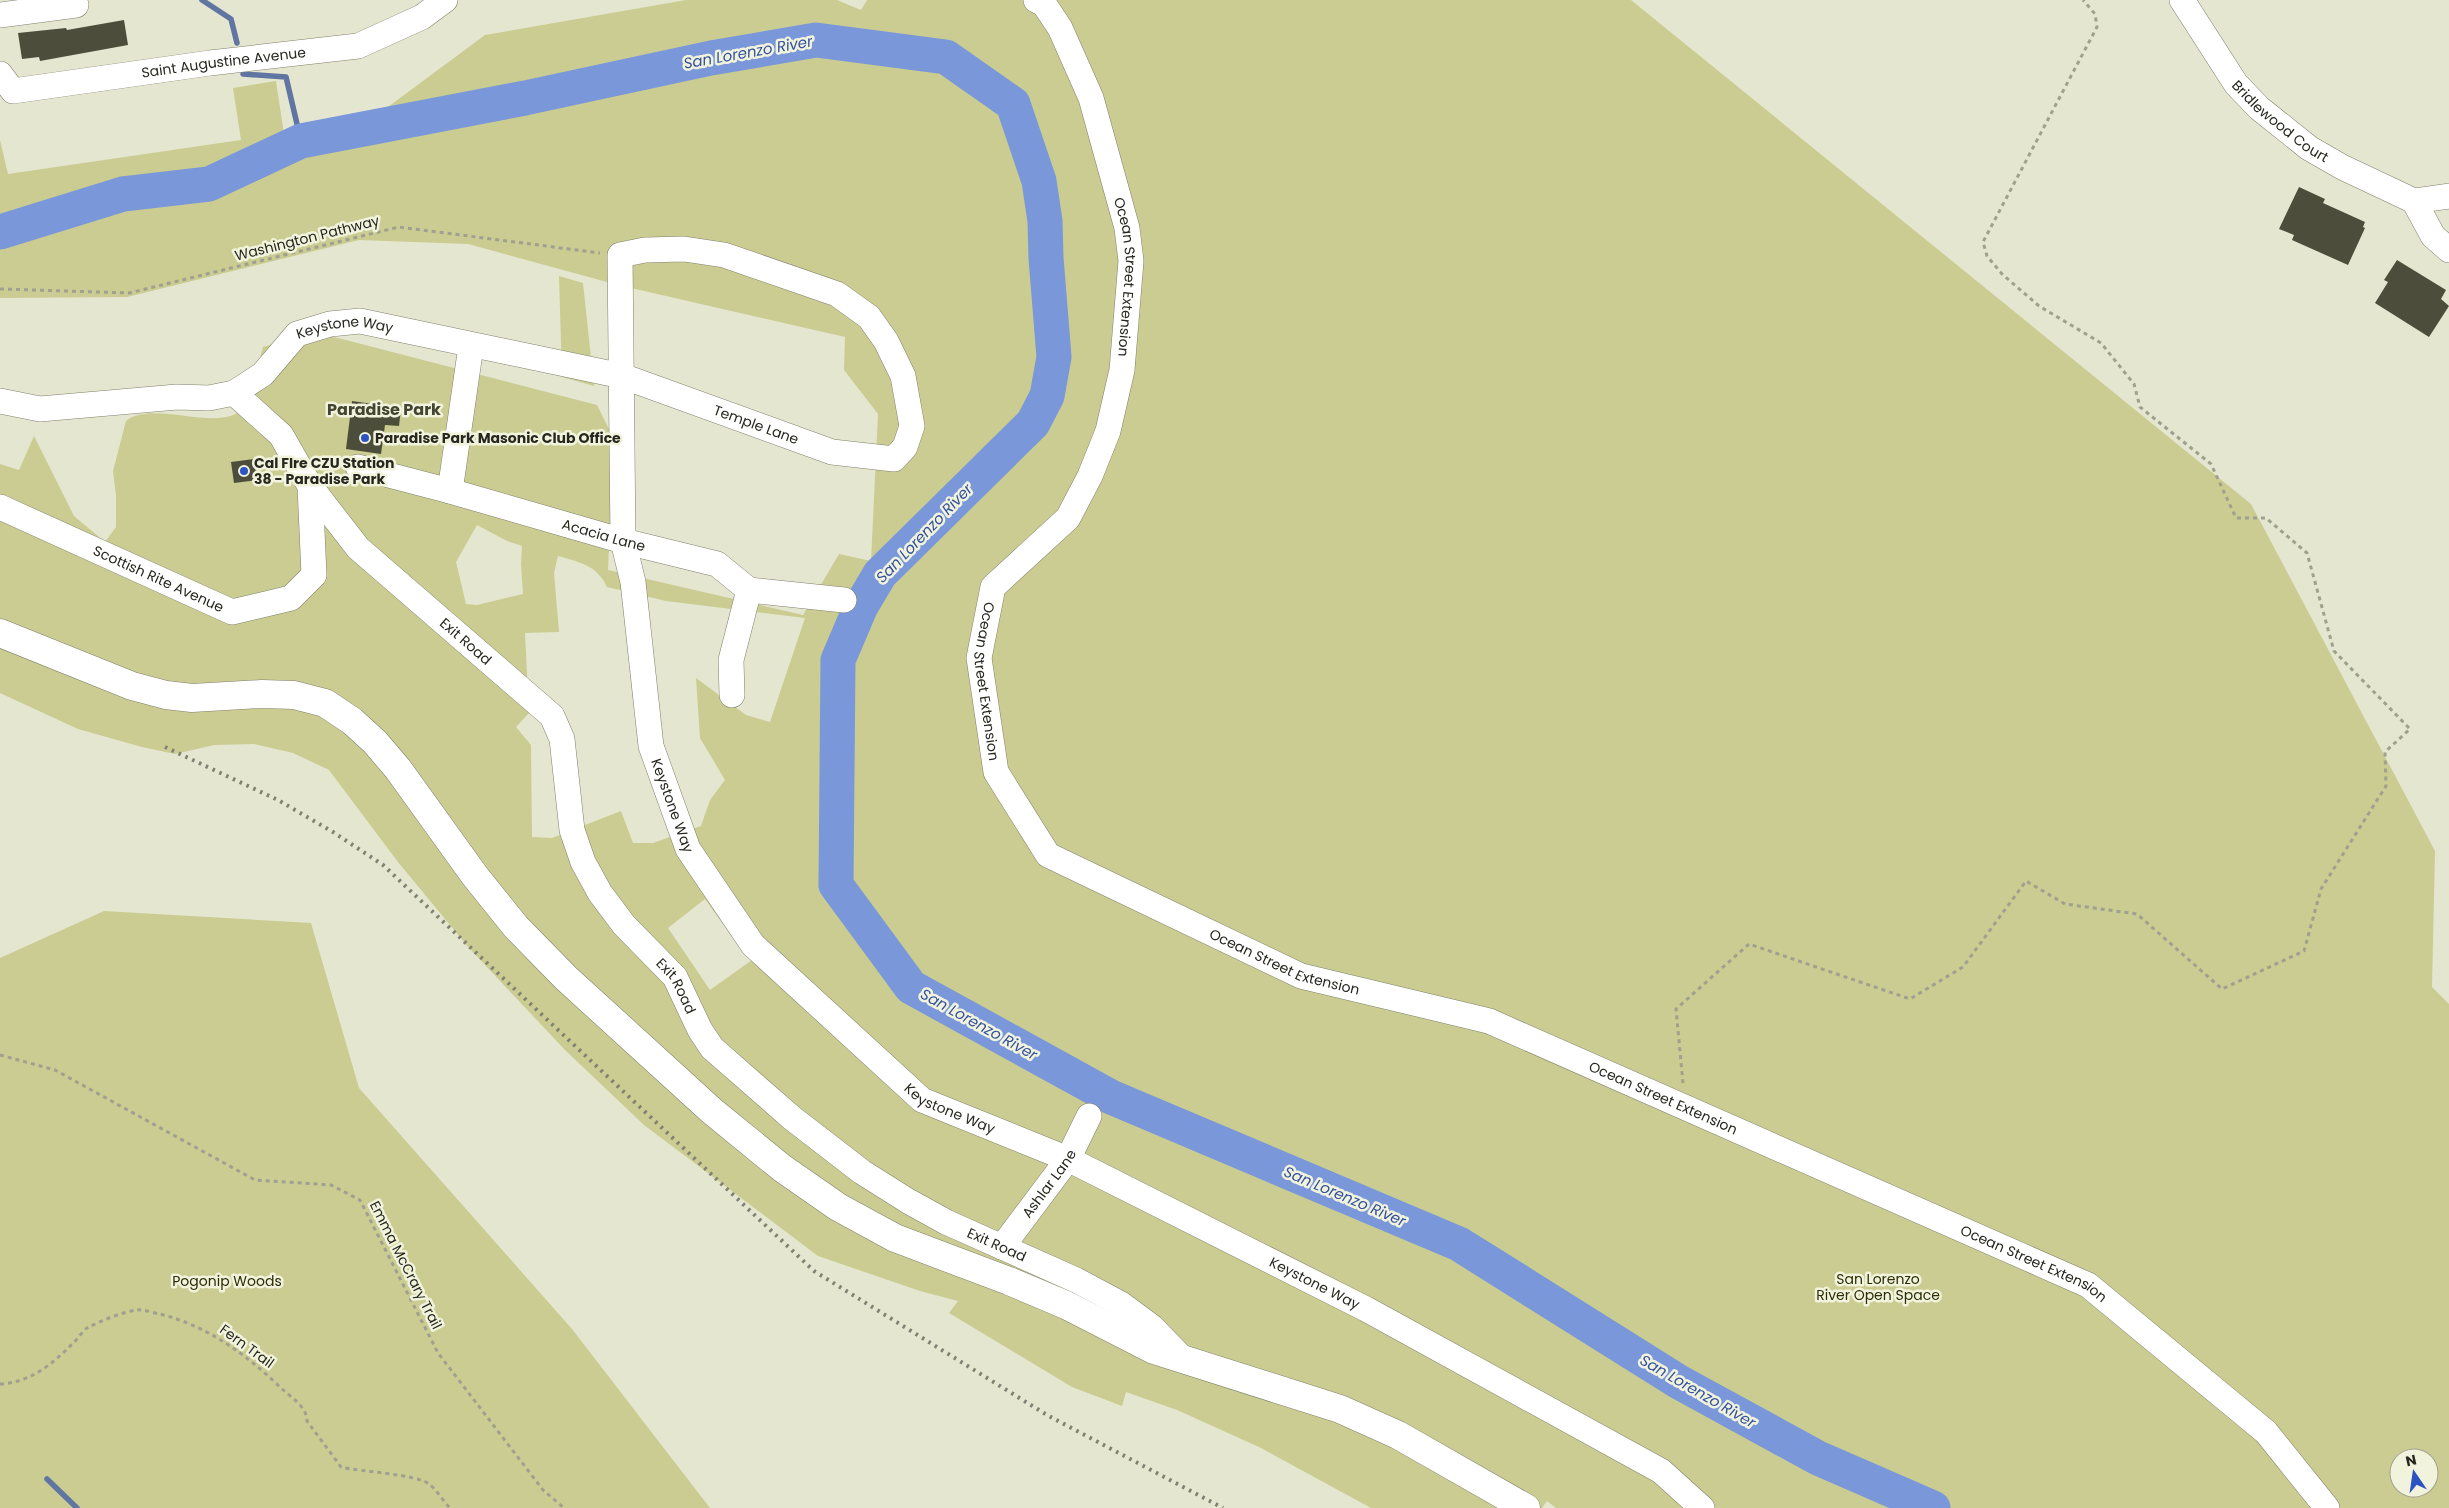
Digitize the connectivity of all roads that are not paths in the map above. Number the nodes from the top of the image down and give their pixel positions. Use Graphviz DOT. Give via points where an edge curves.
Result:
graph roads {
  1 [pos="445,0"];
  2 [pos="1036,0"];
  3 [pos="2182,0"];
  4 [pos="76,5"];
  5 [pos="0,15"];
  6 [pos="0,74"];
  7 [pos="2437,192"];
  8 [pos="2449,250"];
  9 [pos="471,346"];
  10 [pos="622,376"];
  11 [pos="234,393"];
  12 [pos="0,401"];
  13 [pos="894,458"];
  14 [pos="358,467"];
  15 [pos="310,486"];
  16 [pos="450,491"];
  17 [pos="0,507"];
  18 [pos="624,541"];
  19 [pos="749,590"];
  20 [pos="844,600"];
  21 [pos="0,633"];
  22 [pos="732,695"];
  23 [pos="1089,1116"];
  24 [pos="1068,1159"];
  25 [pos="1002,1247"];
  26 [pos="1184,1359"];
  27 [pos="1526,1508"];
  28 [pos="1702,1508"];
  29 [pos="2327,1508"];
  1 -- 6 [label="street, Saint Augustine Avenue" via="422,17 358,46 13,91"];
  2 -- 29 [label="street, Ocean Street Extension" via="1044,4 1060,28 1091,98 1126,228 1131,262 1122,370 1108,431 1068,518 993,587 980,658 996,772 1048,855 1301,976 1489,1022 2088,1285 2266,1432"];
  3 -- 7 [label="street, Bridlewood Court" via="2236,84 2259,108 2309,148 2342,167"];
  4 -- 5 [label="street"];
  7 -- 8 [label="street, Bridlewood Court" via="2433,236"];
  9 -- 10 [label="street, Keystone Way"];
  9 -- 11 [label="street, Keystone Way" via="360,321 330,324 297,334 263,374"];
  9 -- 16 [label="street"];
  10 -- 13 [label="street, Temple Lane" via="832,452"];
  10 -- 13 [label="street, Keystone Way" via="620,256 646,250 684,249 724,255 837,294 870,318 886,341 902,376 912,426 906,447"];
  10 -- 18 [label="street, Keystone Way"];
  11 -- 12 [label="street, Keystone Way" via="209,398 177,397 40,409"];
  11 -- 15 [label="street, Scottish Rite Avenue" via="281,435"];
  14 -- 16 [label="street, Acacia Lane"];
  15 -- 17 [label="street, Scottish Rite Avenue" via="314,575 291,598 232,612"];
  15 -- 25 [label="street, Exit Road" via="358,548 552,716 562,739 572,830 583,862 600,893 624,925 675,977 712,1048 862,1172 908,1201"];
  16 -- 18 [label="street, Acacia Lane"];
  18 -- 19 [label="street, Acacia Lane" via="717,564"];
  18 -- 24 [label="street, Keystone Way" via="633,582 651,746 688,849 753,945 922,1100"];
  19 -- 20 [label="street"];
  19 -- 22 [label="street" via="731,660"];
  21 -- 26 [label="main road" via="132,686 166,696 294,695 325,703 375,742 498,905 566,978 712,1111 782,1168 838,1207 895,1238 1009,1281 1066,1305 1154,1350"];
  23 -- 24 [label="street, Ashlar Lane"];
  24 -- 25 [label="street, Ashlar Lane"];
  24 -- 28 [label="street, Keystone Way" via="1375,1314 1661,1471"];
  25 -- 26 [label="street, Exit Road" via="1121,1304 1152,1327"];
  26 -- 27 [label="main road" via="1340,1408 1398,1435"];
}
